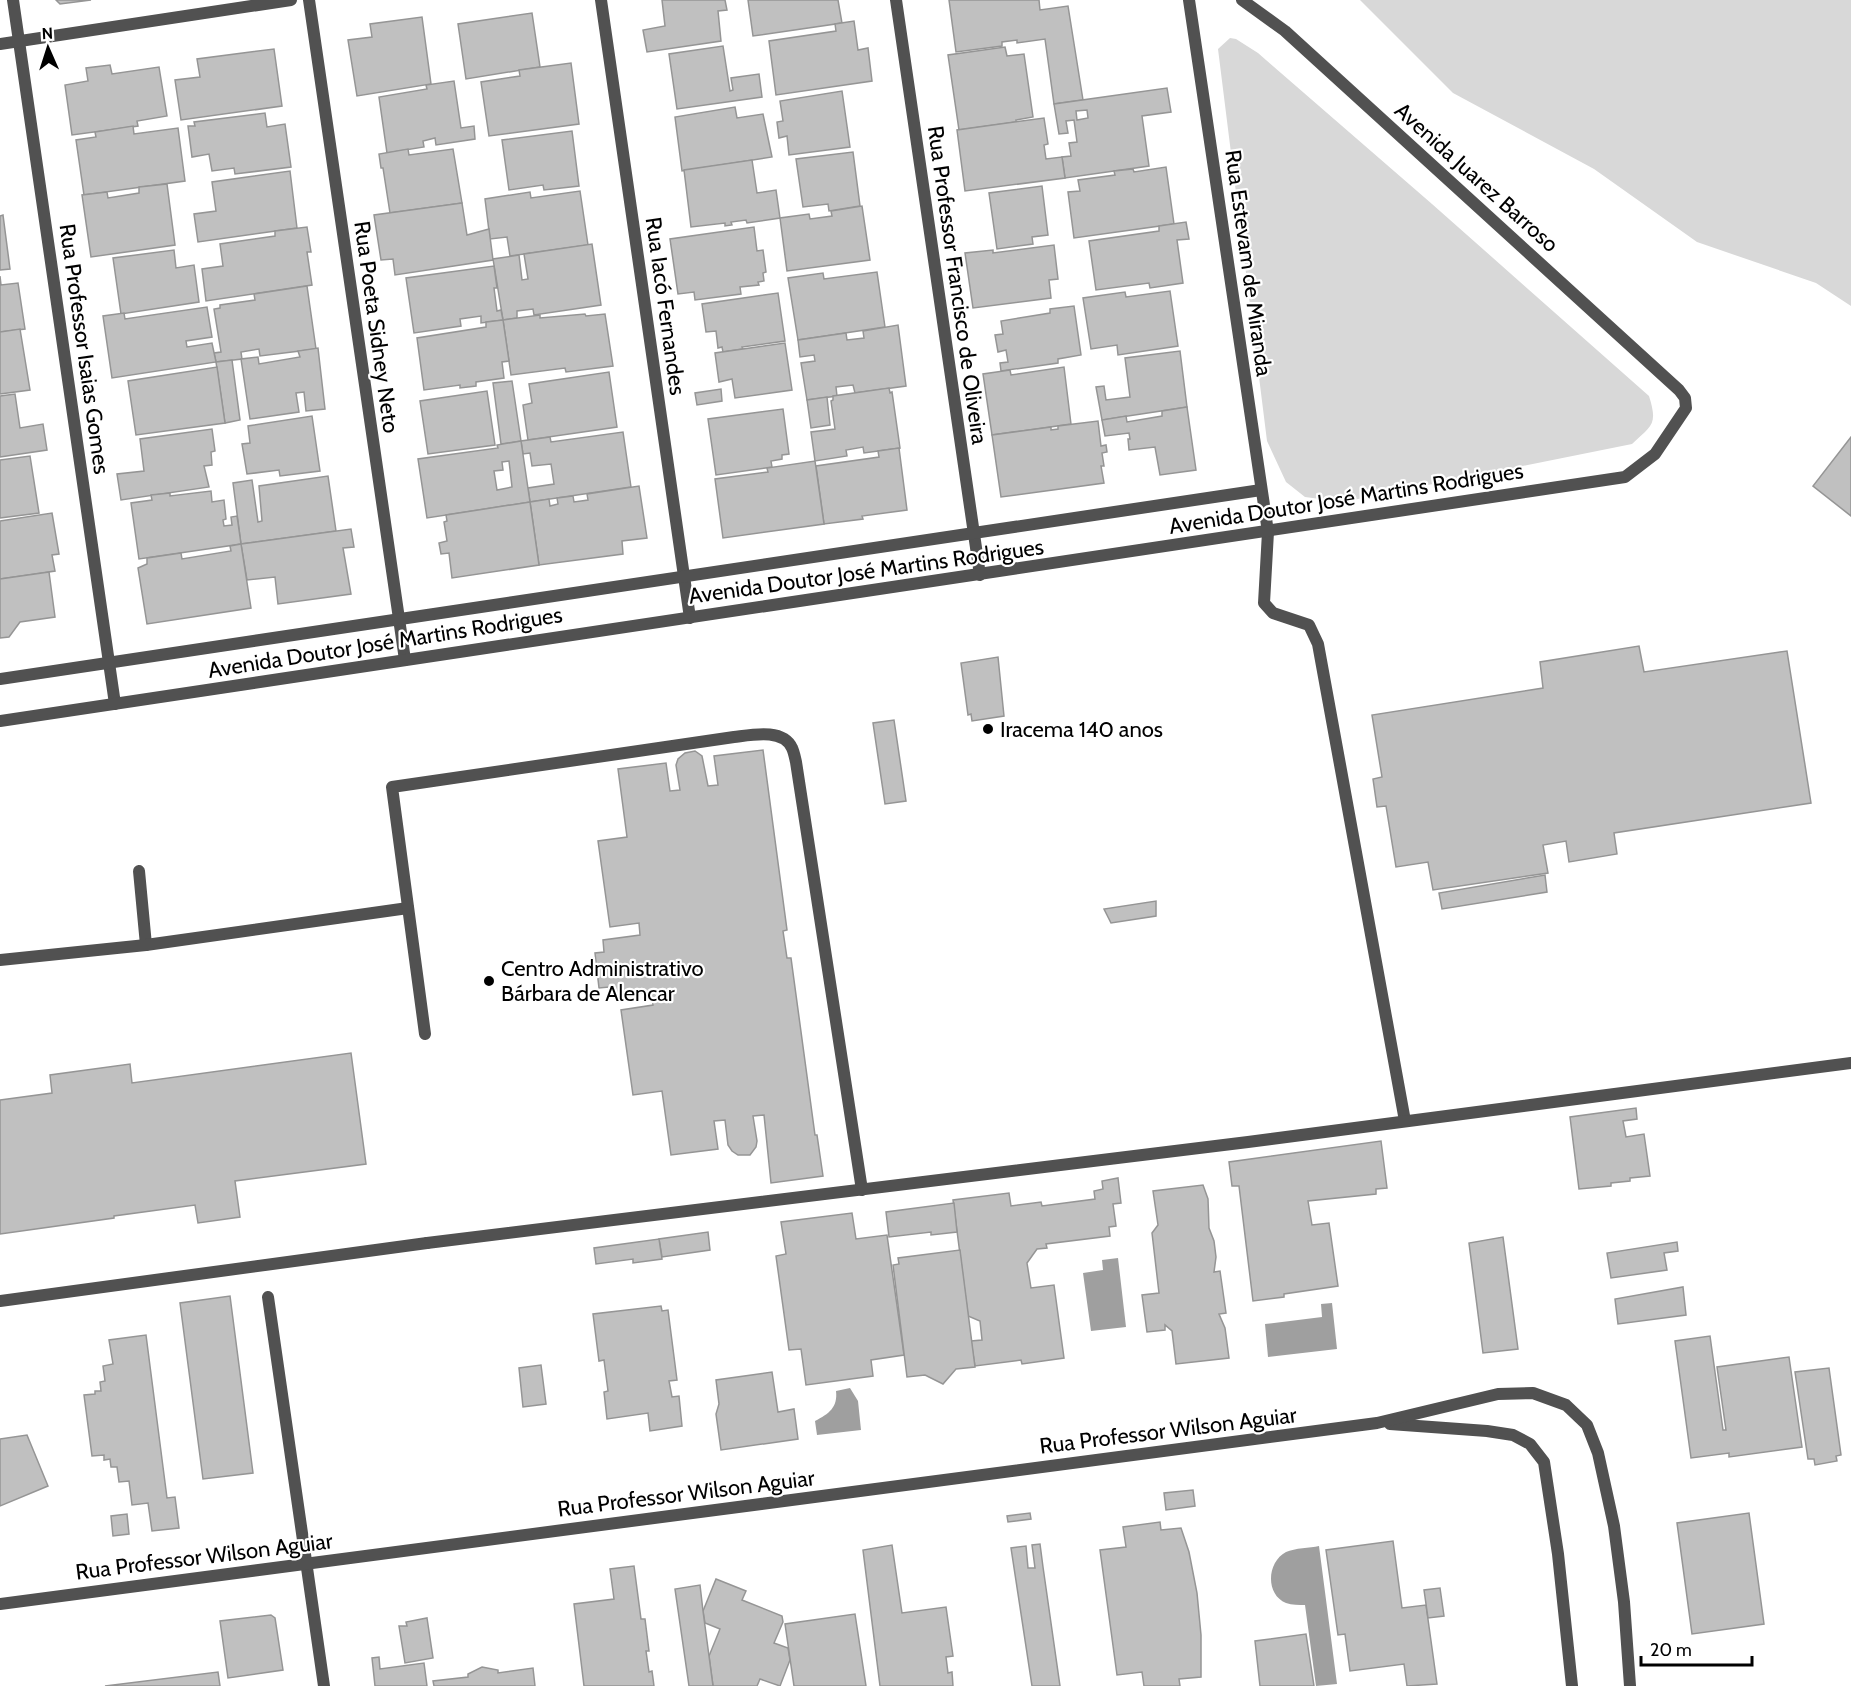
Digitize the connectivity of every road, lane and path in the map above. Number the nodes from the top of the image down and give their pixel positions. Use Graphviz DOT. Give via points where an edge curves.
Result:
graph roads {
  1 [pos="13,0"];
  2 [pos="291,0"];
  3 [pos="309,0"];
  4 [pos="601,0"];
  5 [pos="896,0"];
  6 [pos="1189,0"];
  7 [pos="1242,0"];
  8 [pos="19,41"];
  9 [pos="0,44"];
  10 [pos="1679,390"];
  11 [pos="1261,490"];
  12 [pos="1268,532"];
  13 [pos="973,533"];
  14 [pos="980,575"];
  15 [pos="684,577"];
  16 [pos="690,618"];
  17 [pos="398,620"];
  18 [pos="405,660"];
  19 [pos="110,663"];
  20 [pos="0,679"];
  21 [pos="115,704"];
  22 [pos="0,721"];
  23 [pos="139,871"];
  24 [pos="408,908"];
  25 [pos="146,945"];
  26 [pos="0,960"];
  27 [pos="425,1034"];
  28 [pos="1851,1063"];
  29 [pos="1405,1121"];
  30 [pos="862,1190"];
  31 [pos="268,1297"];
  32 [pos="0,1300"];
  33 [pos="1377,1423"];
  34 [pos="306,1564"];
  35 [pos="0,1604"];
  36 [pos="324,1686"];
  37 [pos="1572,1686"];
  38 [pos="1630,1686"];
  1 -- 8 [label="street, Rua Professor Isaias Gomes"];
  2 -- 8 [label="street"];
  3 -- 17 [label="street, Rua Poeta Sidney Neto"];
  4 -- 15 [label="street, Rua Iacó Fernandes"];
  5 -- 13 [label="street, Rua Professor Francisco de Oliveira"];
  6 -- 11 [label="street, Rua Estevam de Miranda"];
  7 -- 10 [label="street, Avenida Juarez Barroso" via="1285,31"];
  8 -- 9 [label="street"];
  8 -- 19 [label="street, Rua Professor Isaias Gomes"];
  10 -- 12 [label="street, Avenida Doutor José Martins Rodrigues" via="1686,408 1655,454 1625,477"];
  11 -- 12 [label="street, Rua Estevam de Miranda"];
  11 -- 13 [label="street, Avenida Doutor José Martins Rodrigues"];
  12 -- 14 [label="street, Avenida Doutor José Martins Rodrigues"];
  12 -- 29 [label="street, Rua Estevam de Miranda" via="1264,603 1273,614 1309,624 1318,644"];
  13 -- 14 [label="street, Rua Professor Francisco de Oliveira"];
  13 -- 15 [label="street, Avenida Doutor José Martins Rodrigues"];
  14 -- 16 [label="street, Avenida Doutor José Martins Rodrigues"];
  15 -- 16 [label="street, Rua Iacó Fernandes"];
  15 -- 17 [label="street, Avenida Doutor José Martins Rodrigues"];
  16 -- 18 [label="street, Avenida Doutor José Martins Rodrigues"];
  17 -- 18 [label="street, Rua Poeta Sidney Neto"];
  17 -- 19 [label="street, Avenida Doutor José Martins Rodrigues"];
  18 -- 21 [label="street, Avenida Doutor José Martins Rodrigues"];
  19 -- 20 [label="street, Avenida Doutor José Martins Rodrigues"];
  19 -- 21 [label="street, Rua Professor Isaias Gomes"];
  21 -- 22 [label="street, Avenida Doutor José Martins Rodrigues"];
  23 -- 25 [label="street"];
  24 -- 25 [label="street"];
  24 -- 27 [label="street"];
  24 -- 30 [label="street" via="392,788 756,734 783,739 792,746 796,762"];
  25 -- 26 [label="street"];
  28 -- 29 [label="street"];
  29 -- 30 [label="street"];
  30 -- 32 [label="street"];
  31 -- 34 [label="street"];
  33 -- 34 [label="street, Rua Professor Wilson Aguiar"];
  33 -- 37 [label="street" via="1513,1435 1530,1444 1544,1462"];
  33 -- 38 [label="street" via="1498,1394 1533,1393 1566,1406 1587,1425 1598,1453 1614,1526"];
  34 -- 35 [label="street, Rua Professor Wilson Aguiar"];
  34 -- 36 [label="street"];
}
